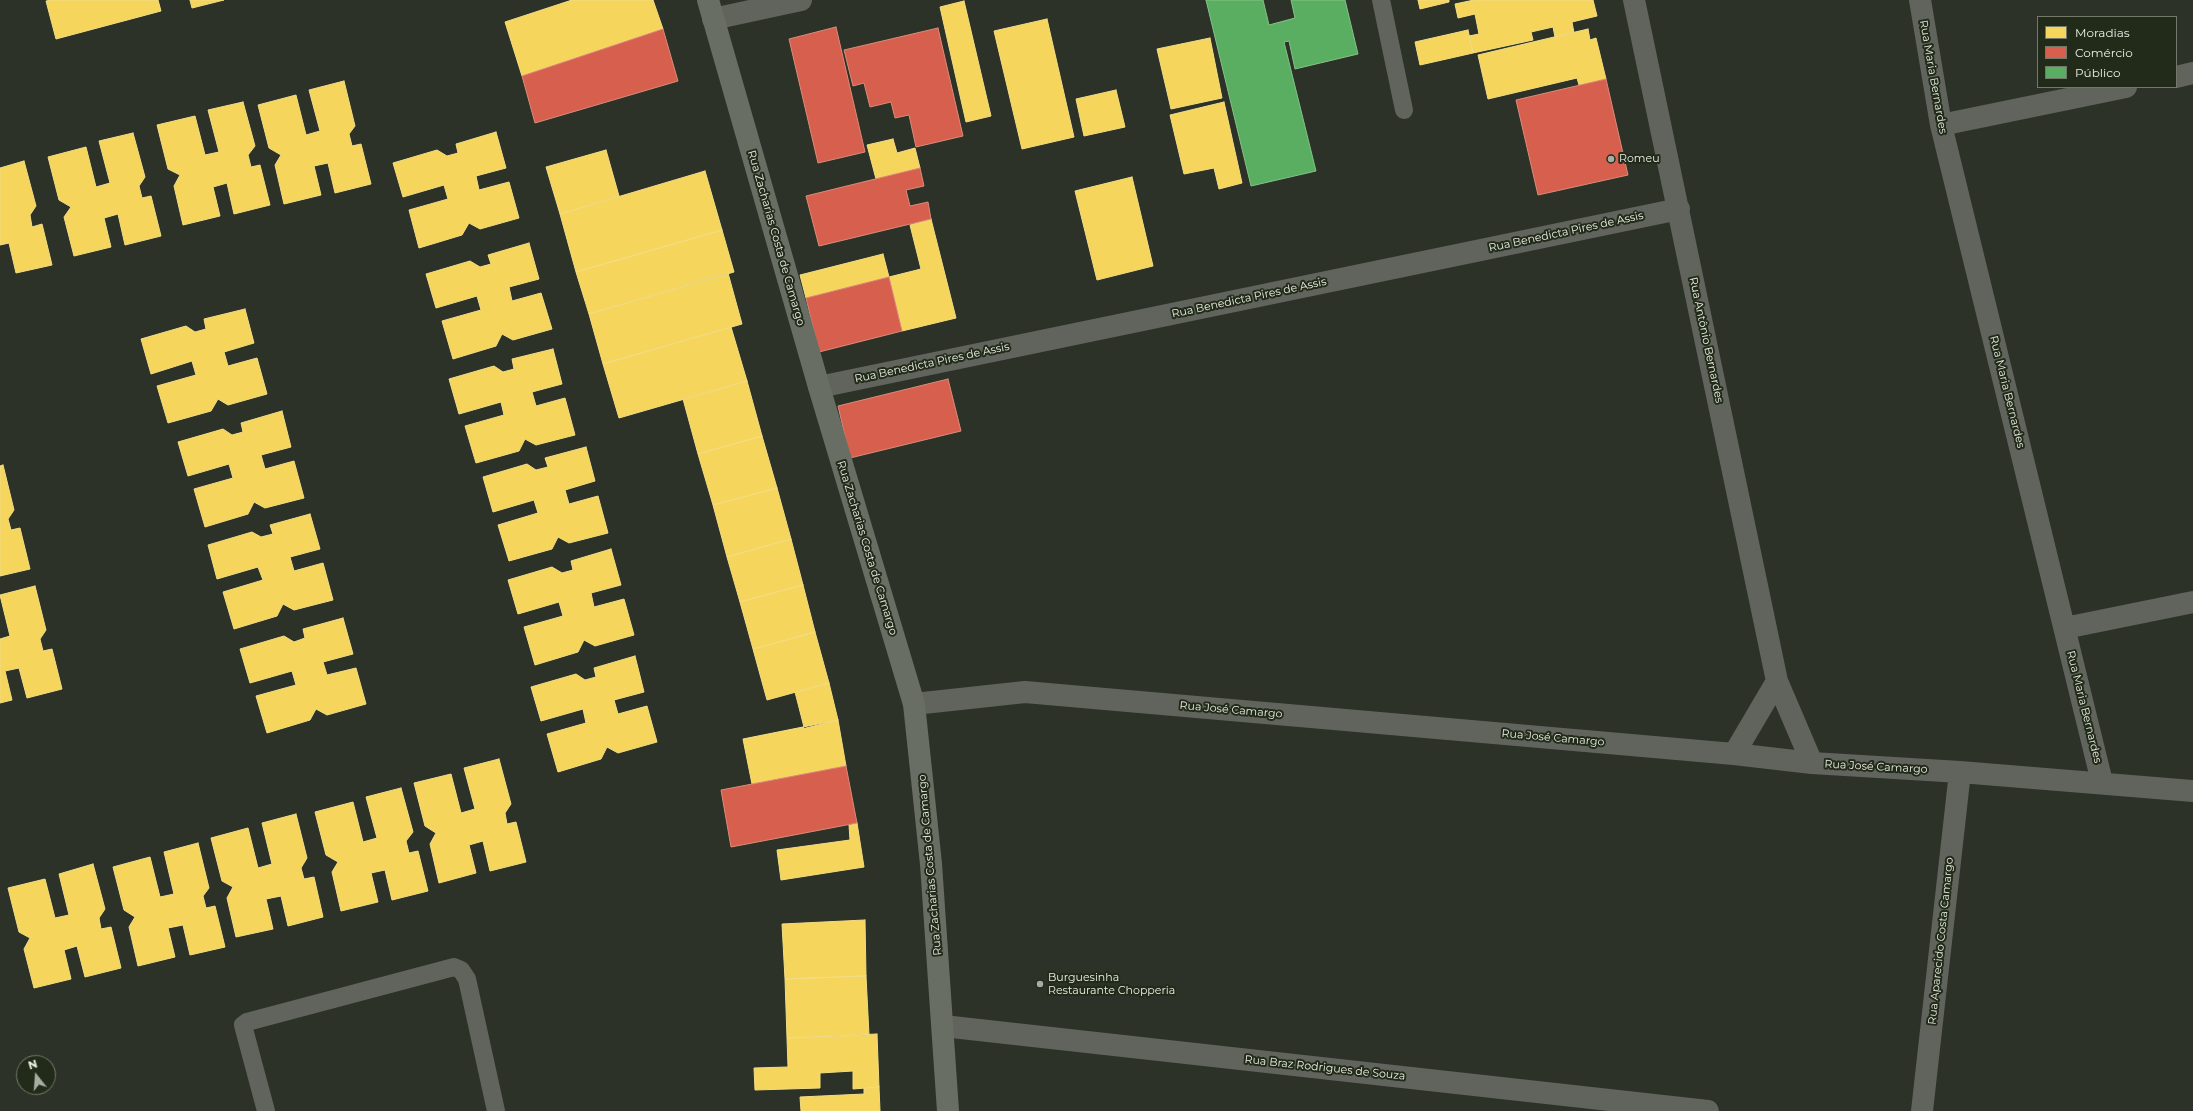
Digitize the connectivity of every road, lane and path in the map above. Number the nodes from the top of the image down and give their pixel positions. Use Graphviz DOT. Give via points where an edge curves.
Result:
graph roads {
  1 [pos="801,0"];
  2 [pos="1381,0"];
  3 [pos="1634,0"];
  4 [pos="1920,0"];
  5 [pos="711,10"];
  6 [pos="2193,73"];
  7 [pos="2177,77"];
  8 [pos="2121,88"];
  9 [pos="1404,110"];
  10 [pos="1941,125"];
  11 [pos="1679,209"];
  12 [pos="819,387"];
  13 [pos="2193,602"];
  14 [pos="2065,628"];
  15 [pos="1777,681"];
  16 [pos="914,704"];
  17 [pos="1734,754"];
  18 [pos="1812,763"];
  19 [pos="1960,772"];
  20 [pos="2102,782"];
  21 [pos="2193,791"];
  22 [pos="943,1026"];
  23 [pos="266,1111"];
  24 [pos="496,1111"];
  25 [pos="948,1111"];
  26 [pos="1708,1111"];
  27 [pos="1922,1111"];
  1 -- 5 [label="street"];
  2 -- 9 [label="lane"];
  3 -- 11 [label="street, Rua Antônio Bernardes"];
  4 -- 10 [label="street, Rua Maria Bernardes"];
  5 -- 12 [label="main road, Rua Zacharias Costa de Camargo"];
  6 -- 7 [label="street"];
  8 -- 10 [label="street"];
  10 -- 14 [label="street, Rua Maria Bernardes"];
  11 -- 12 [label="street, Rua Benedicta Pires de Assis"];
  11 -- 15 [label="street, Rua Antônio Bernardes"];
  12 -- 16 [label="main road, Rua Zacharias Costa de Camargo"];
  13 -- 14 [label="street"];
  14 -- 20 [label="street, Rua Maria Bernardes"];
  15 -- 17 [label="street"];
  15 -- 18 [label="street, Rua Antônio Bernardes"];
  16 -- 17 [label="street, Rua José Camargo" via="1025,692"];
  16 -- 22 [label="main road, Rua Zacharias Costa de Camargo" via="931,864"];
  17 -- 18 [label="street, Rua José Camargo"];
  18 -- 19 [label="street, Rua José Camargo"];
  19 -- 20 [label="street, Rua José Camargo"];
  19 -- 27 [label="street, Rua Aparecido Costa Camargo"];
  20 -- 21 [label="street, Rua José Camargo"];
  22 -- 25 [label="main road, Rua Zacharias Costa de Camargo"];
  22 -- 26 [label="street, Rua Braz Rodrigues de Souza"];
  23 -- 24 [label="lane" via="243,1025 454,967 461,970 467,979"];
}
